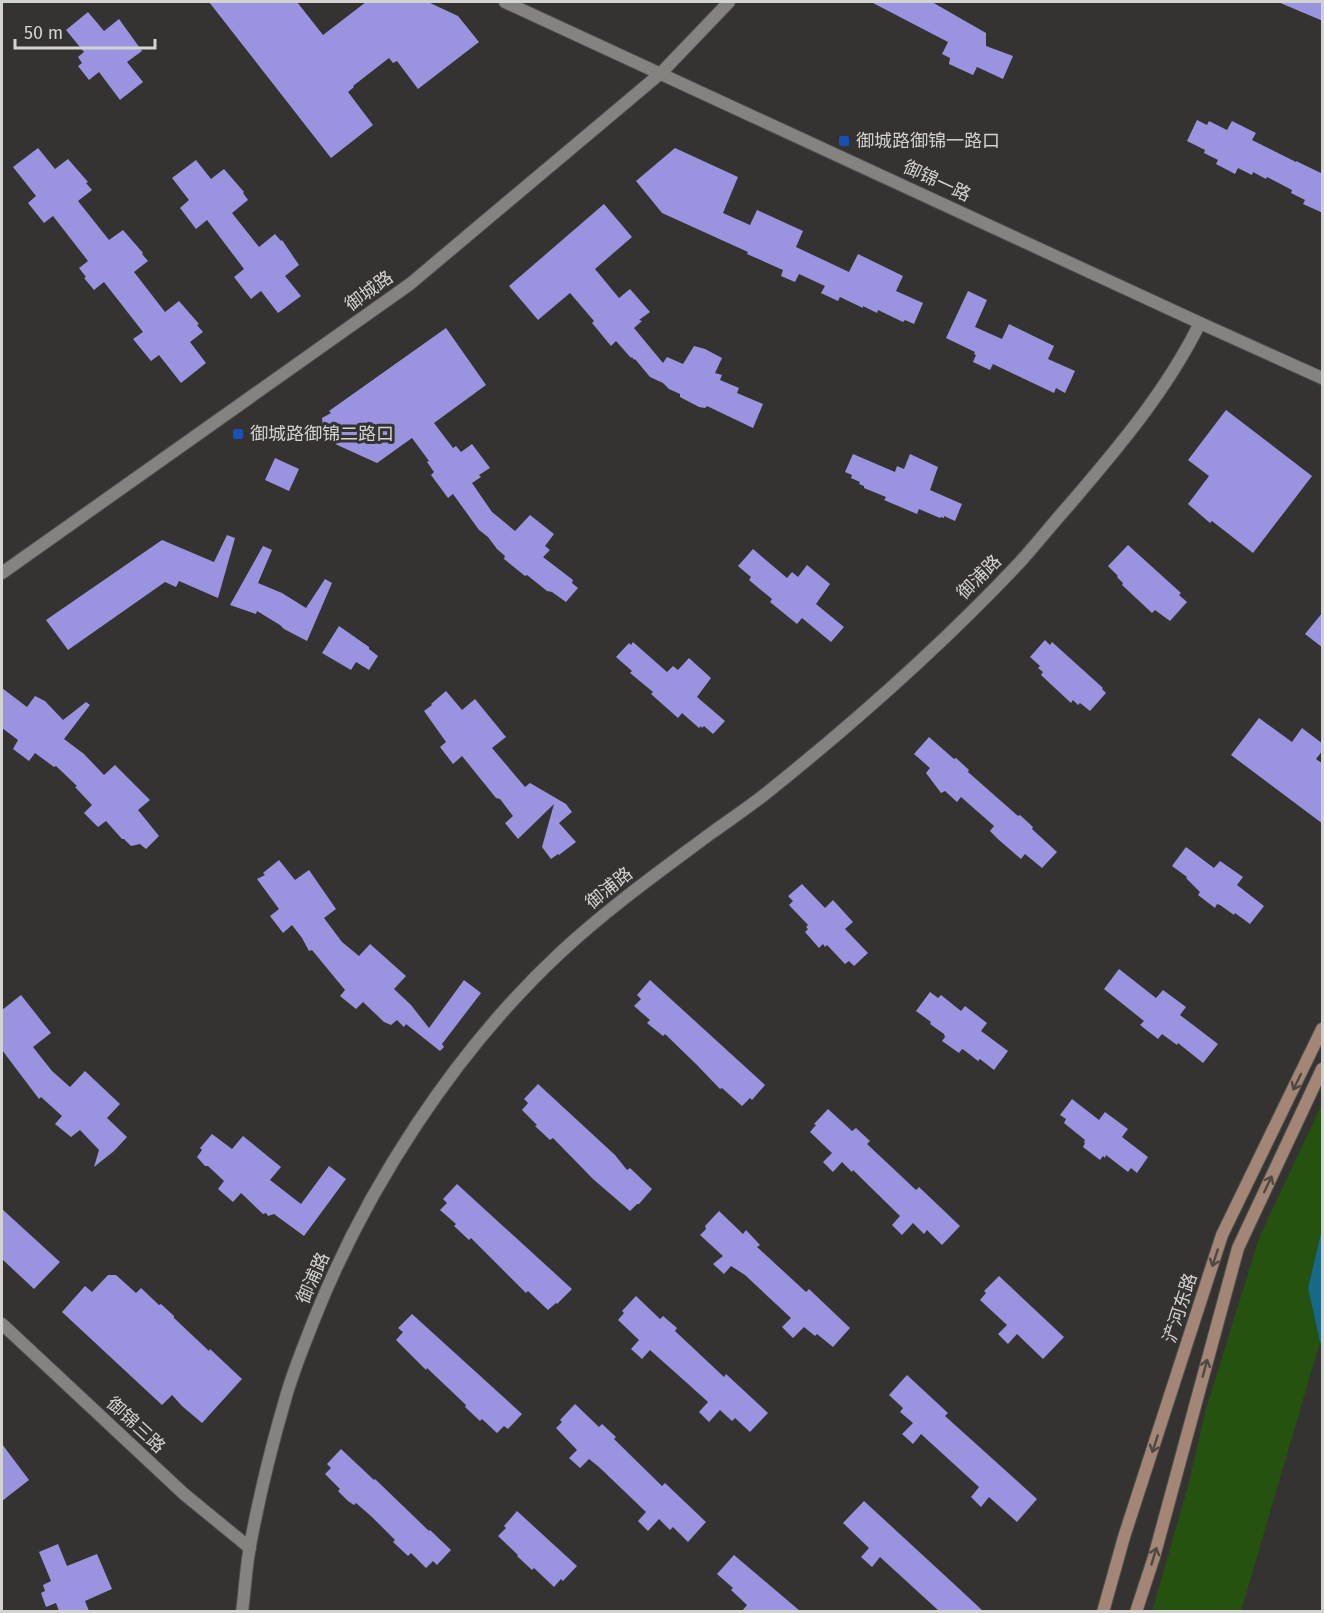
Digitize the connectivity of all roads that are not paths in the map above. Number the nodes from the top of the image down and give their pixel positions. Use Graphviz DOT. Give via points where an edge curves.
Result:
graph roads {
  1 [pos="505,2"];
  2 [pos="729,2"];
  3 [pos="661,73"];
  4 [pos="1200,323"];
  5 [pos="1323,378"];
  6 [pos="2,573"];
  7 [pos="1323,1029"];
  8 [pos="1323,1070"];
  9 [pos="2,1324"];
  10 [pos="250,1548"];
  11 [pos="242,1611"];
  12 [pos="1102,1611"];
  13 [pos="1136,1611"];
  1 -- 3 [label="street, 御锦一路"];
  2 -- 3 [label="street, 御城路"];
  3 -- 4 [label="street, 御锦一路"];
  3 -- 6 [label="street, 御城路" via="410,284"];
  4 -- 5 [label="street, 御锦一路"];
  4 -- 10 [label="street, 御浦路" via="1187,350 1133,427 1021,560 833,739 759,799 648,879 560,953 502,1013 458,1068 400,1150 329,1285 286,1397"];
  7 -- 12 [label="main road, 浐河东路, one-way" via="1222,1235"];
  13 -- 8 [label="main road, one-way" via="1238,1248"];
  9 -- 10 [label="street, 御锦三路" via="183,1494"];
  10 -- 11 [label="street, 御浦路"];
}
